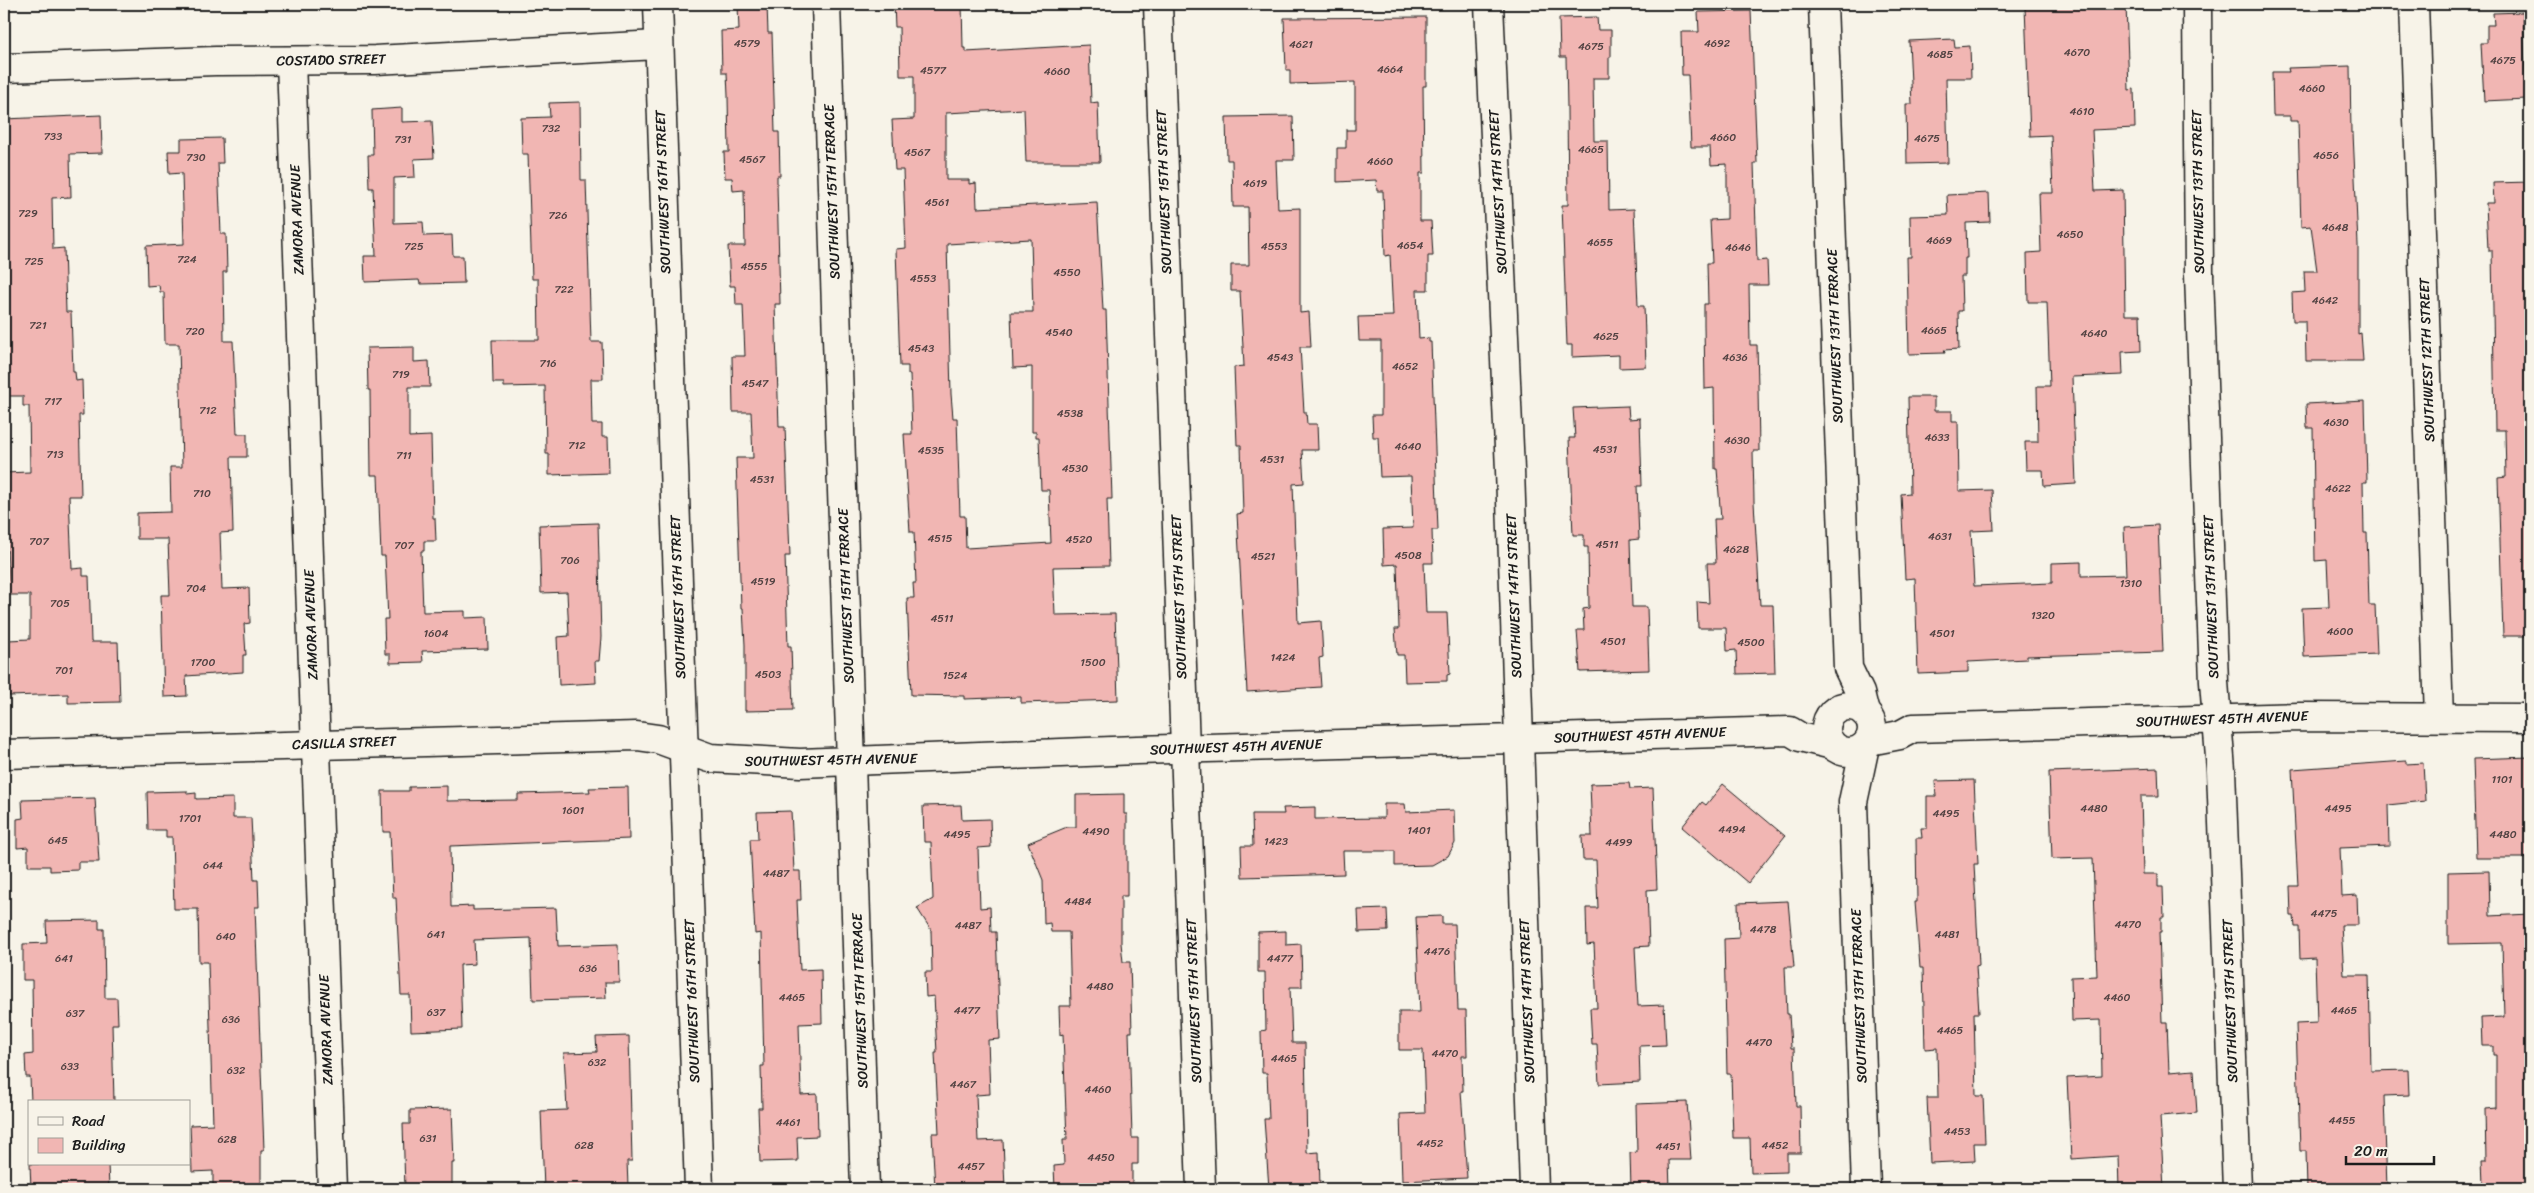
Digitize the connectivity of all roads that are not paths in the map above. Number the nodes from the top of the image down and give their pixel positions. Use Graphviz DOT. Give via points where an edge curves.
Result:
graph roads {
  1 [pos="658,4"];
  2 [pos="826,4"];
  3 [pos="1158,4"];
  4 [pos="1489,4"];
  5 [pos="1823,4"];
  6 [pos="2197,4"];
  7 [pos="2414,4"];
  8 [pos="658,45"];
  9 [pos="291,61"];
  10 [pos="4,68"];
  11 [pos="1848,668"];
  12 [pos="1835,711"];
  13 [pos="2439,717"];
  14 [pos="2530,718"];
  15 [pos="2217,719"];
  16 [pos="1867,729"];
  17 [pos="1790,731"];
  18 [pos="1519,739"];
  19 [pos="316,744"];
  20 [pos="1834,746"];
  21 [pos="683,748"];
  22 [pos="1184,748"];
  23 [pos="4,754"];
  24 [pos="852,762"];
  25 [pos="1852,802"];
  26 [pos="332,1189"];
  27 [pos="699,1189"];
  28 [pos="865,1189"];
  29 [pos="1201,1189"];
  30 [pos="1534,1189"];
  31 [pos="1866,1189"];
  32 [pos="2237,1189"];
  1 -- 8 [label="street, SOUTHWEST 16TH STREET"];
  2 -- 24 [label="street, SOUTHWEST 15TH TERRACE"];
  3 -- 22 [label="street, SOUTHWEST 15TH STREET"];
  4 -- 18 [label="street, SOUTHWEST 14TH STREET"];
  5 -- 11 [label="street, SOUTHWEST 13TH TERRACE"];
  6 -- 15 [label="street, SOUTHWEST 13TH STREET" via="2199,275"];
  7 -- 13 [label="street, SOUTHWEST 12TH STREET"];
  8 -- 9 [label="street, COSTADO STREET" via="375,60"];
  8 -- 21 [label="street, SOUTHWEST 16TH STREET"];
  9 -- 10 [label="street, COSTADO STREET"];
  9 -- 19 [label="street, ZAMORA AVENUE"];
  11 -- 12 [label="street, SOUTHWEST 13TH TERRACE"];
  11 -- 16 [label="street, SOUTHWEST 13TH TERRACE" via="1860,693"];
  12 -- 16 [label="street" via="1849,706 1860,709"];
  12 -- 17 [label="street, SOUTHWEST 45TH AVENUE" via="1801,723"];
  12 -- 20 [label="street" via="1826,728"];
  13 -- 14 [label="street, SOUTHWEST 45TH AVENUE"];
  13 -- 15 [label="street, SOUTHWEST 45TH AVENUE"];
  15 -- 16 [label="street, SOUTHWEST 45TH AVENUE" via="1913,728 1900,734"];
  15 -- 32 [label="street, SOUTHWEST 13TH STREET"];
  16 -- 20 [label="street" via="1859,750 1847,752"];
  16 -- 25 [label="street, SOUTHWEST 13TH TERRACE"];
  17 -- 18 [label="street, SOUTHWEST 45TH AVENUE"];
  17 -- 20 [label="street, SOUTHWEST 45TH AVENUE"];
  18 -- 22 [label="street, SOUTHWEST 45TH AVENUE"];
  18 -- 30 [label="street, SOUTHWEST 14TH STREET"];
  19 -- 21 [label="street, CASILLA STREET" via="637,736"];
  19 -- 23 [label="street, CASILLA STREET"];
  19 -- 26 [label="street, ZAMORA AVENUE"];
  20 -- 25 [label="street, SOUTHWEST 13TH TERRACE"];
  21 -- 24 [label="street, SOUTHWEST 45TH AVENUE" via="710,758 737,761"];
  21 -- 27 [label="street, SOUTHWEST 16TH STREET"];
  22 -- 24 [label="street, SOUTHWEST 45TH AVENUE"];
  22 -- 29 [label="street, SOUTHWEST 15TH STREET"];
  24 -- 28 [label="street, SOUTHWEST 15TH TERRACE"];
  25 -- 31 [label="street, SOUTHWEST 13TH TERRACE"];
}
